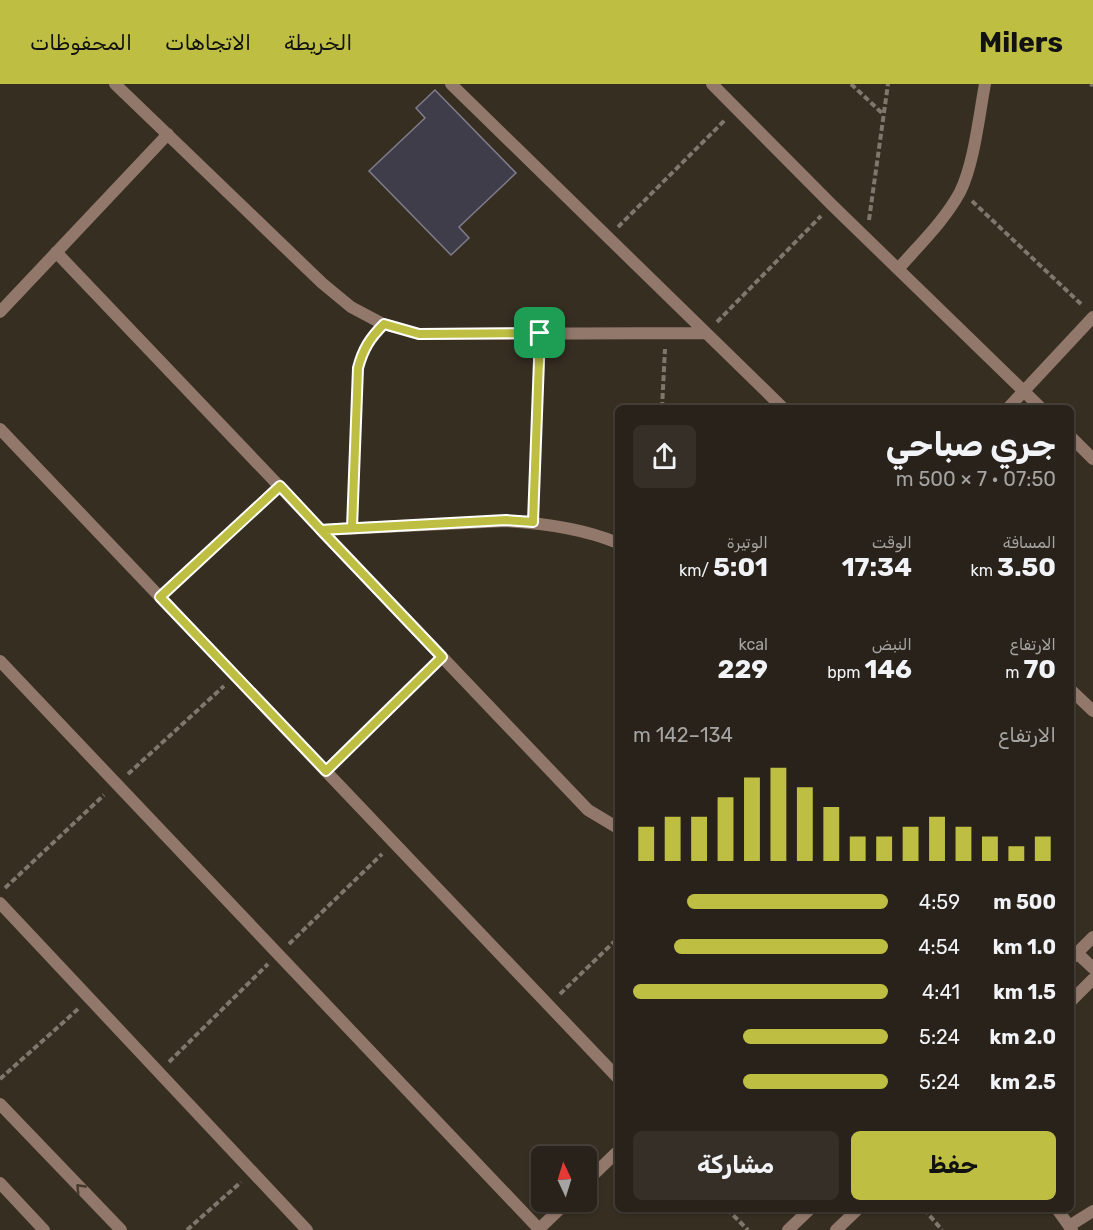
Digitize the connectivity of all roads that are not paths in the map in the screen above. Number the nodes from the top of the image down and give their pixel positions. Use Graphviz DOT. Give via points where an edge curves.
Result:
graph roads {
  1 [pos="115,84"];
  2 [pos="452,84"];
  3 [pos="712,84"];
  4 [pos="985,84"];
  5 [pos="168,134"];
  6 [pos="56,252"];
  7 [pos="899,268"];
  8 [pos="0,312"];
  9 [pos="1089,312"];
  10 [pos="706,333"];
  11 [pos="1024,391"];
  12 [pos="780,405"];
  13 [pos="1011,405"];
  14 [pos="1038,405"];
  15 [pos="0,429"];
  16 [pos="1074,440"];
  17 [pos="1093,459"];
  18 [pos="321,530"];
  19 [pos="615,542"];
  20 [pos="0,661"];
  21 [pos="1074,695"];
  22 [pos="1093,711"];
  23 [pos="615,826"];
  24 [pos="0,903"];
  25 [pos="1093,937"];
  26 [pos="1074,956"];
  27 [pos="1093,968"];
  28 [pos="1093,979"];
  29 [pos="1074,998"];
  30 [pos="615,1075"];
  31 [pos="0,1104"];
  32 [pos="615,1154"];
  33 [pos="597,1171"];
  34 [pos="0,1183"];
  35 [pos="5,1197"];
  36 [pos="557,1212"];
  37 [pos="807,1212"];
  38 [pos="855,1212"];
  39 [pos="1059,1212"];
  40 [pos="1093,1212"];
  41 [pos="1071,1228"];
  42 [pos="539,1229"];
  43 [pos="44,1230"];
  44 [pos="121,1230"];
  45 [pos="307,1230"];
  46 [pos="788,1230"];
  47 [pos="836,1230"];
  1 -- 5 [label="street"];
  2 -- 10 [label="street"];
  3 -- 7 [label="street"];
  4 -- 7 [label="street" via="961,190 942,219"];
  5 -- 6 [label="street"];
  5 -- 10 [label="street" via="322,283 351,307 384,324 419,334"];
  6 -- 8 [label="street"];
  6 -- 18 [label="street"];
  7 -- 11 [label="street"];
  9 -- 11 [label="street"];
  10 -- 12 [label="street"];
  11 -- 13 [label="street"];
  11 -- 14 [label="street"];
  15 -- 30 [label="street"];
  16 -- 17 [label="street"];
  18 -- 19 [label="street" via="506,520 574,529"];
  18 -- 23 [label="street" via="588,810"];
  20 -- 42 [label="street"];
  21 -- 22 [label="street"];
  24 -- 45 [label="street"];
  25 -- 26 [label="street"];
  26 -- 27 [label="street"];
  28 -- 29 [label="street"];
  44 -- 31 [label="street, one-way"];
  32 -- 33 [label="street"];
  34 -- 35 [label="street"];
  35 -- 43 [label="street"];
  36 -- 42 [label="street"];
  37 -- 46 [label="street"];
  38 -- 47 [label="street"];
  39 -- 41 [label="street"];
  40 -- 41 [label="street"];
}
